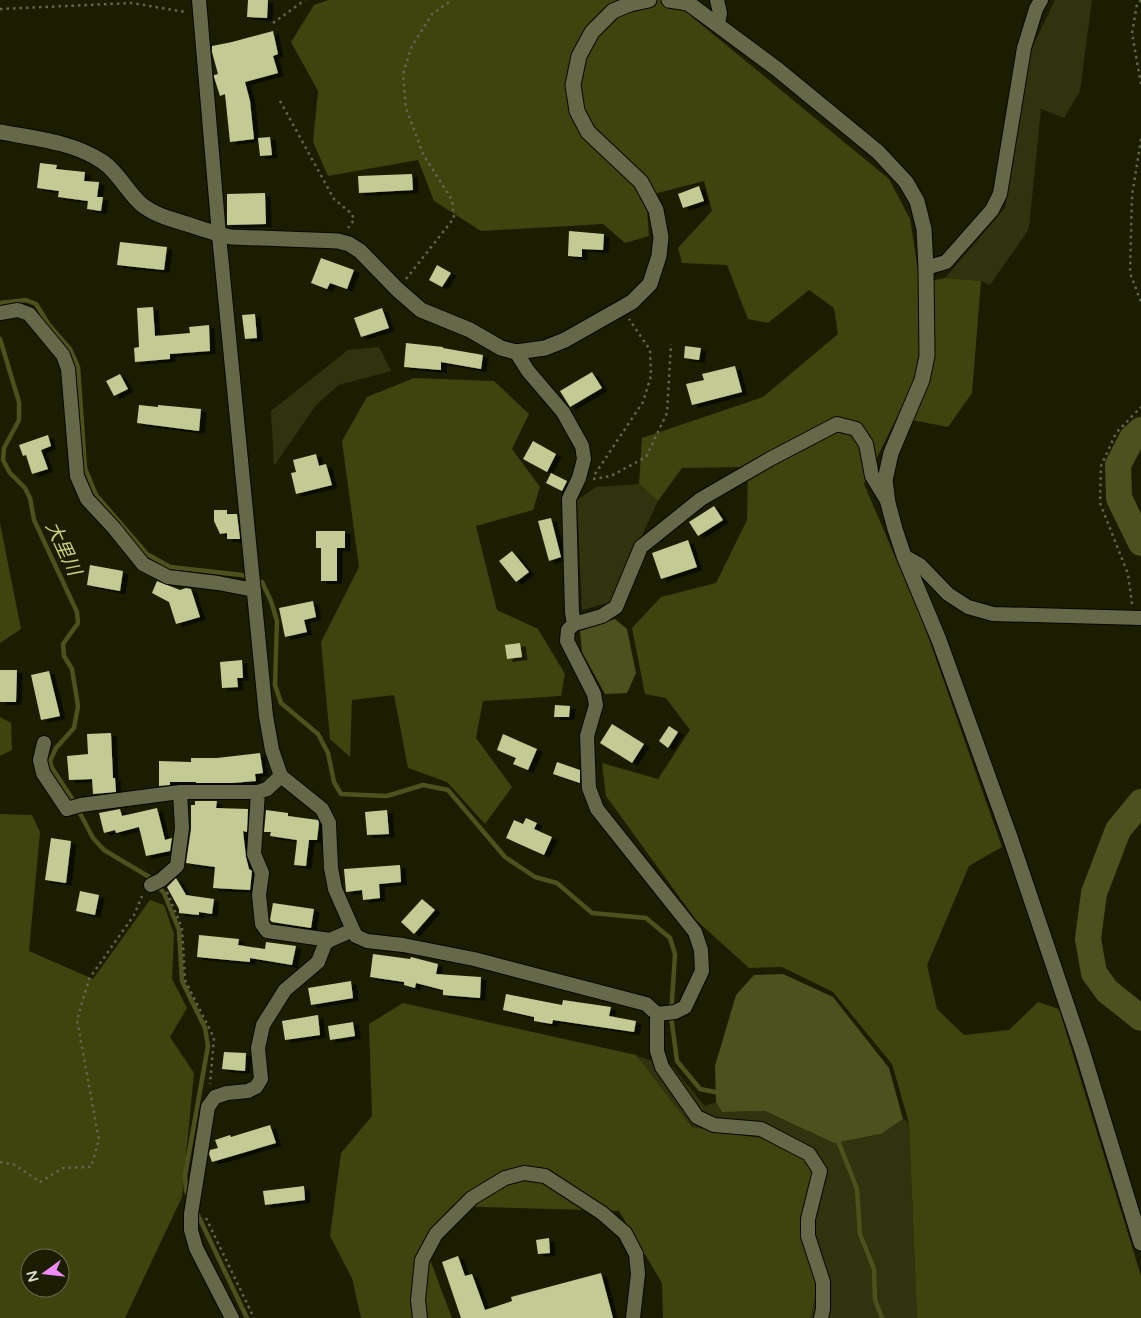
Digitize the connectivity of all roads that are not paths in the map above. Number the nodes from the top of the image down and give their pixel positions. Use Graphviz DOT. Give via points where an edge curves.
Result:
graph roads {
  1 [pos="649,0"];
  2 [pos="669,0"];
  3 [pos="717,0"];
  4 [pos="1041,0"];
  5 [pos="200,7"];
  6 [pos="718,24"];
  7 [pos="0,132"];
  8 [pos="219,235"];
  9 [pos="926,268"];
  10 [pos="0,313"];
  11 [pos="516,352"];
  12 [pos="888,503"];
  13 [pos="904,556"];
  14 [pos="254,590"];
  15 [pos="1137,618"];
  16 [pos="574,624"];
  17 [pos="44,743"];
  18 [pos="281,776"];
  19 [pos="180,792"];
  20 [pos="258,792"];
  21 [pos="152,885"];
  22 [pos="352,930"];
  23 [pos="330,940"];
  24 [pos="666,1013"];
  25 [pos="1141,1243"];
  26 [pos="232,1318"];
  27 [pos="420,1318"];
  28 [pos="633,1318"];
  29 [pos="821,1318"];
  1 -- 11 [label="street" via="614,11 592,32 579,56 573,85 577,111 588,132 640,182 656,210 661,237 650,284 632,302 564,340 544,348"];
  2 -- 6 [label="street" via="688,3"];
  3 -- 6 [label="street"];
  4 -- 9 [label="street" via="1024,48 1000,194 992,210 946,262"];
  5 -- 8 [label="street"];
  6 -- 9 [label="street" via="871,146 906,182 917,201 924,229"];
  7 -- 8 [label="street" via="81,149 114,172 142,205 159,215"];
  8 -- 11 [label="street" via="349,244 420,310"];
  8 -- 14 [label="street"];
  9 -- 12 [label="street" via="927,356 922,380 891,453 885,480"];
  10 -- 14 [label="street" via="18,310 29,314 63,355 68,369 77,476 87,499 143,564 168,577"];
  11 -- 16 [label="street" via="563,412 582,446 584,459 569,499"];
  12 -- 13 [label="street"];
  12 -- 16 [label="street" via="872,476 866,444 856,429 837,424 701,499 641,547 616,607 602,616"];
  13 -- 15 [label="street" via="920,564 948,594 968,607 993,614"];
  13 -- 25 [label="street" via="939,640 1010,837 1082,1050"];
  14 -- 18 [label="street" via="266,716"];
  16 -- 24 [label="street" via="568,630 568,641 594,694 596,705 588,736 589,788 597,809 695,932 701,950 702,971 686,1008"];
  17 -- 19 [label="street" via="40,760 43,773 67,808"];
  18 -- 20 [label="street" via="267,789"];
  18 -- 22 [label="street" via="322,809 329,823 335,889"];
  19 -- 20 [label="street"];
  19 -- 21 [label="street" via="182,828 177,866"];
  20 -- 23 [label="street" via="254,854 262,873 259,895 262,924 267,932"];
  22 -- 23 [label="street"];
  22 -- 24 [label="street" via="367,941 474,959 646,1004"];
  23 -- 26 [label="street" via="318,962 285,990 263,1024 258,1048 261,1079 256,1087 214,1097 208,1107 191,1230 196,1248"];
  24 -- 29 [label="street" via="657,1051 662,1068 697,1117 714,1125 761,1129 809,1154 820,1171 808,1219 808,1236 823,1282"];
  27 -- 28 [label="street" via="418,1300 422,1260 436,1234 472,1198 505,1178 524,1173 544,1176 602,1213 625,1233 636,1254 638,1274"];
}
